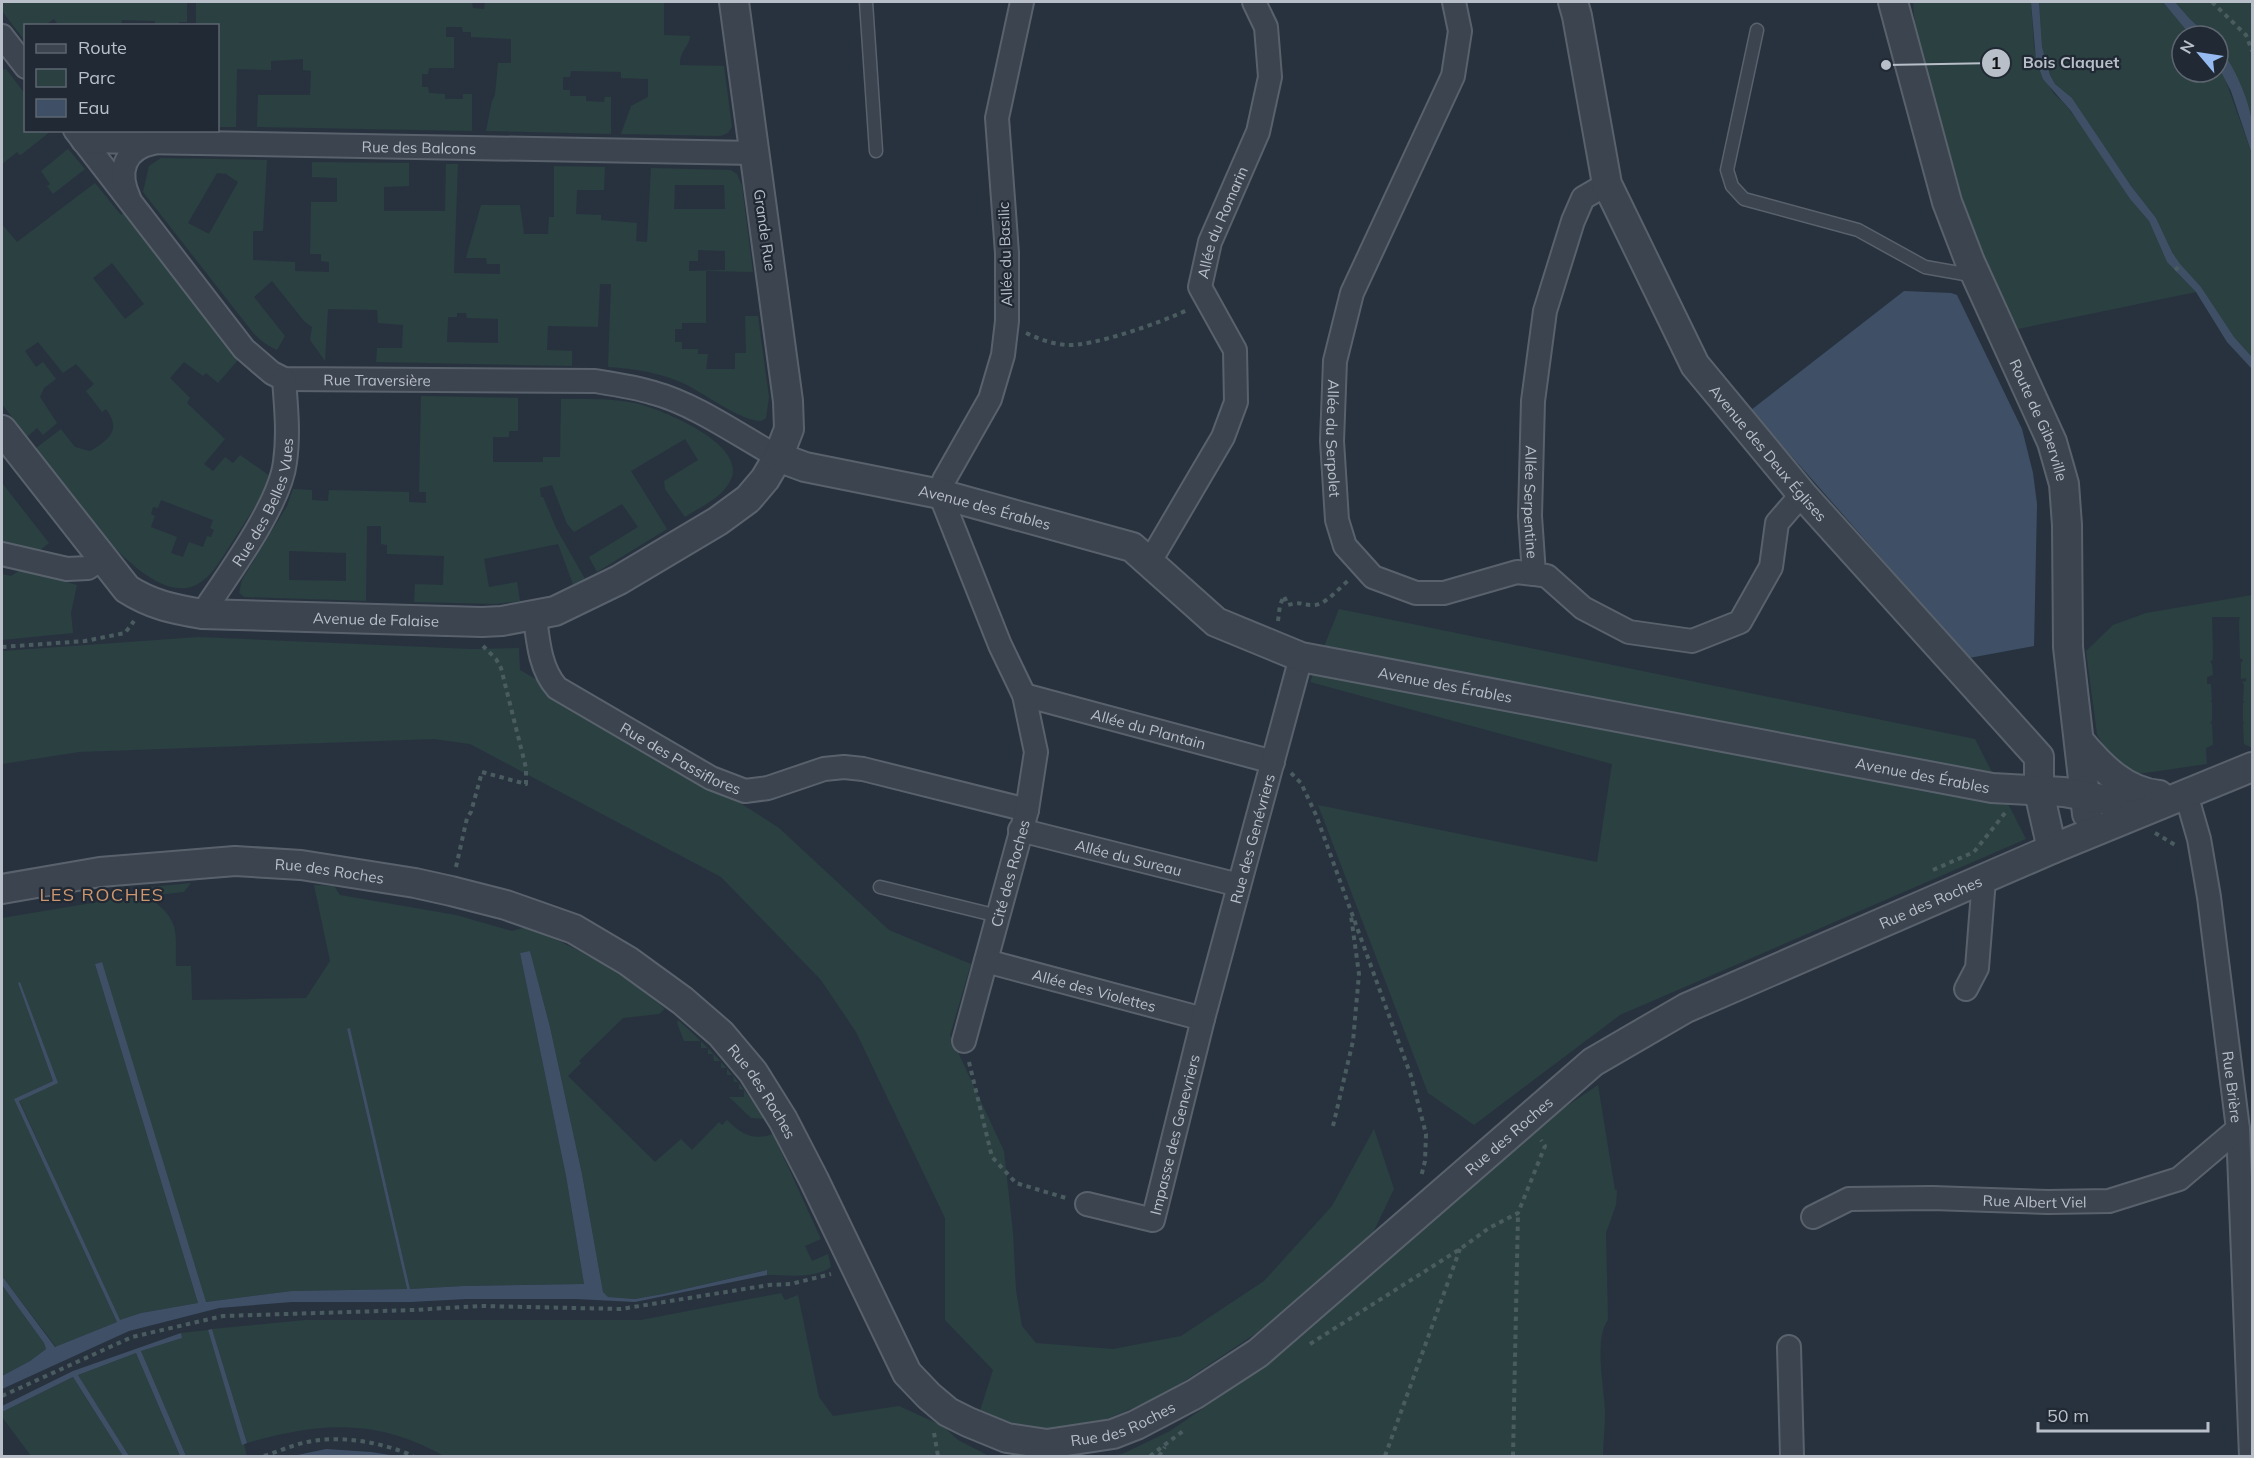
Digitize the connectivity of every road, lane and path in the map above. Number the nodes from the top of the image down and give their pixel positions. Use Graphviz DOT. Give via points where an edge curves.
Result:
graph roads {
  1 [pos="734,2"];
  2 [pos="866,2"];
  3 [pos="1022,2"];
  4 [pos="1254,2"];
  5 [pos="1454,2"];
  6 [pos="1573,2"];
  7 [pos="1893,2"];
  8 [pos="2212,2"];
  9 [pos="1757,30"];
  10 [pos="2,36"];
  11 [pos="2253,51"];
  12 [pos="24,64"];
  13 [pos="79,136"];
  14 [pos="158,142"];
  15 [pos="876,151"];
  16 [pos="754,153"];
  17 [pos="1607,184"];
  18 [pos="131,202"];
  19 [pos="2181,265"];
  20 [pos="2175,270"];
  21 [pos="1977,276"];
  22 [pos="1207,299"];
  23 [pos="1007,321"];
  24 [pos="284,379"];
  25 [pos="2,430"];
  26 [pos="778,457"];
  27 [pos="940,494"];
  28 [pos="1802,494"];
  29 [pos="2,554"];
  30 [pos="102,558"];
  31 [pos="1149,563"];
  32 [pos="1364,569"];
  33 [pos="1534,574"];
  34 [pos="146,601"];
  35 [pos="202,614"];
  36 [pos="535,617"];
  37 [pos="2,647"];
  38 [pos="1288,652"];
  39 [pos="501,668"];
  40 [pos="1024,696"];
  41 [pos="2080,742"];
  42 [pos="1273,762"];
  43 [pos="2253,767"];
  44 [pos="2040,792"];
  45 [pos="2182,795"];
  46 [pos="2085,796"];
  47 [pos="2151,808"];
  48 [pos="1024,820"];
  49 [pos="2121,821"];
  50 [pos="2089,834"];
  51 [pos="2052,849"];
  52 [pos="2204,867"];
  53 [pos="1984,879"];
  54 [pos="1239,885"];
  55 [pos="880,887"];
  56 [pos="2,889"];
  57 [pos="451,891"];
  58 [pos="1350,906"];
  59 [pos="998,916"];
  60 [pos="986,961"];
  61 [pos="1966,989"];
  62 [pos="1203,1019"];
  63 [pos="964,1041"];
  64 [pos="1333,1126"];
  65 [pos="2238,1129"];
  66 [pos="1540,1137"];
  67 [pos="1087,1204"];
  68 [pos="1427,1205"];
  69 [pos="1518,1213"];
  70 [pos="1813,1217"];
  71 [pos="1460,1249"];
  72 [pos="854,1264"];
  73 [pos="1304,1347"];
  74 [pos="1789,1347"];
  75 [pos="2,1396"];
  76 [pos="1192,1424"];
  77 [pos="1166,1444"];
  78 [pos="264,1456"];
  79 [pos="413,1456"];
  80 [pos="1150,1456"];
  81 [pos="1159,1456"];
  82 [pos="1385,1456"];
  83 [pos="1514,1456"];
  84 [pos="1792,1456"];
  85 [pos="2251,1456"];
  1 -- 16 [label="street, Grande Rue"];
  2 -- 15 [label="lane"];
  3 -- 23 [label="street, Allée du Basilic" via="997,118 1007,253"];
  4 -- 22 [label="street, Allée du Romarin" via="1266,27 1270,77 1258,132 1210,242 1200,287"];
  5 -- 32 [label="street, Allée du Serpolet" via="1460,31 1453,76 1352,293 1335,360 1332,441 1337,520 1345,546"];
  6 -- 17 [label="street, Avenue des Deux Églises"];
  7 -- 21 [label="street, Route de Giberville" via="1947,202"];
  8 -- 11 [label="path" via="2246,35"];
  9 -- 21 [label="lane" via="1727,170 1732,186 1744,199 1858,230 1924,267"];
  10 -- 12 [label="street"];
  13 -- 14 [label="street, Rue des Balcons"];
  13 -- 18 [label="street"];
  14 -- 16 [label="street, Rue des Balcons"];
  14 -- 18 [label="street" via="137,148 127,160 122,176"];
  16 -- 26 [label="street, Grande Rue" via="788,401 789,429"];
  17 -- 28 [label="street, Avenue des Deux Églises" via="1695,365"];
  17 -- 33 [label="street, Allée Serpentine" via="1583,198 1545,311 1533,401 1530,516"];
  18 -- 24 [label="street" via="244,349"];
  19 -- 20 [label="path"];
  21 -- 41 [label="street, Route de Giberville" via="2052,442 2064,484 2068,647"];
  22 -- 23 [label="path" via="1175,316 1125,333 1069,345 1048,342"];
  22 -- 31 [label="street, Allée du Romarin" via="1235,350 1236,402 1223,437"];
  23 -- 27 [label="street, Allée du Basilic" via="1003,355 990,399"];
  24 -- 26 [label="street, Rue Traversière" via="595,381 656,393 685,405"];
  24 -- 35 [label="street, Rue des Belles Vues" via="287,433 285,464 277,490"];
  25 -- 30 [label="street, Avenue de Falaise"];
  26 -- 27 [label="street, Avenue des Érables"];
  26 -- 36 [label="street, Avenue de Falaise" via="748,499 718,520 583,599"];
  27 -- 31 [label="street, Avenue des Érables" via="1132,547"];
  27 -- 40 [label="street, Cité des Roches"];
  28 -- 33 [label="street, Allée Serpentine" via="1777,524 1771,567 1740,622 1692,641 1629,632 1583,608 1547,576"];
  28 -- 44 [label="street, Avenue des Deux Églises" via="2039,757"];
  29 -- 30 [label="street" via="67,569 88,568"];
  30 -- 34 [label="street, Avenue de Falaise" via="127,589"];
  31 -- 38 [label="street, Avenue des Érables" via="1216,622"];
  32 -- 33 [label="street, Allée du Serpolet" via="1373,577 1416,593 1444,593 1517,572"];
  32 -- 38 [label="path" via="1321,604 1288,605 1284,596 1280,605"];
  34 -- 35 [label="street, Avenue de Falaise"];
  34 -- 37 [label="path" via="125,633 85,641"];
  35 -- 36 [label="street, Avenue de Falaise" via="482,622"];
  36 -- 48 [label="street, Rue des Passiflores" via="542,660 557,688 711,778 745,791 844,766"];
  38 -- 42 [label="street, Rue des Genévriers"];
  38 -- 44 [label="street, Avenue des Érables" via="1992,788"];
  39 -- 57 [label="path" via="526,768 526,784 482,772"];
  40 -- 42 [label="street, Allée du Plantain"];
  40 -- 48 [label="street, Cité des Roches" via="1036,752"];
  41 -- 45 [label="street" via="2111,775 2135,790"];
  41 -- 46 [label="street, Route de Giberville"];
  42 -- 54 [label="street, Rue des Genévriers"];
  42 -- 58 [label="path" via="1286,768 1300,783"];
  43 -- 45 [label="street, Rue des Roches"];
  44 -- 46 [label="street, Avenue des Érables"];
  44 -- 51 [label="street, Avenue des Deux Églises"];
  45 -- 47 [label="street, Rue des Roches"];
  45 -- 52 [label="street, Rue Brière" via="2199,839"];
  46 -- 47 [label="street, Avenue des Érables"];
  46 -- 50 [label="street, Route de Giberville"];
  47 -- 49 [label="street, Rue des Roches"];
  48 -- 54 [label="street, Allée du Sureau"];
  48 -- 59 [label="street, Cité des Roches"];
  49 -- 50 [label="street, Rue des Roches"];
  49 -- 52 [label="path" via="2168,839"];
  50 -- 51 [label="street, Rue des Roches"];
  51 -- 53 [label="street, Rue des Roches"];
  52 -- 65 [label="street, Rue Brière"];
  53 -- 61 [label="street" via="1977,968"];
  53 -- 68 [label="street, Rue des Roches" via="1686,1008 1593,1062"];
  54 -- 62 [label="street, Rue des Genévriers"];
  55 -- 59 [label="lane"];
  56 -- 57 [label="street, Rue des Roches" via="100,872 235,861 301,865"];
  57 -- 72 [label="street, Rue des Roches" via="574,929 628,961 721,1034 753,1072 783,1120"];
  58 -- 64 [label="path" via="1359,974 1353,1041"];
  58 -- 68 [label="path" via="1411,1076 1426,1134 1419,1185"];
  59 -- 60 [label="street, Cité des Roches"];
  60 -- 62 [label="street, Allée des Violettes"];
  60 -- 63 [label="street, Cité des Roches"];
  62 -- 67 [label="street, Impasse des Genevriers" via="1153,1220"];
  63 -- 67 [label="path" via="992,1157 1016,1183"];
  65 -- 70 [label="street, Rue Albert Viel" via="2179,1179 2109,1201 1850,1199"];
  65 -- 85 [label="street, Rue Brière"];
  66 -- 69 [label="path" via="1545,1146"];
  68 -- 72 [label="street, Rue des Roches" via="1258,1353 1195,1394 1113,1434 1047,1444 1007,1438 948,1412 929,1396 907,1373"];
  69 -- 71 [label="path"];
  69 -- 83 [label="path"];
  71 -- 73 [label="path"];
  71 -- 82 [label="path"];
  72 -- 75 [label="path" via="791,1284 621,1309 481,1306 223,1316 132,1337"];
  74 -- 84 [label="street"];
  76 -- 77 [label="path"];
  77 -- 80 [label="path"];
  77 -- 81 [label="path"];
  78 -- 79 [label="path" via="303,1443 337,1440 388,1447"];
}
